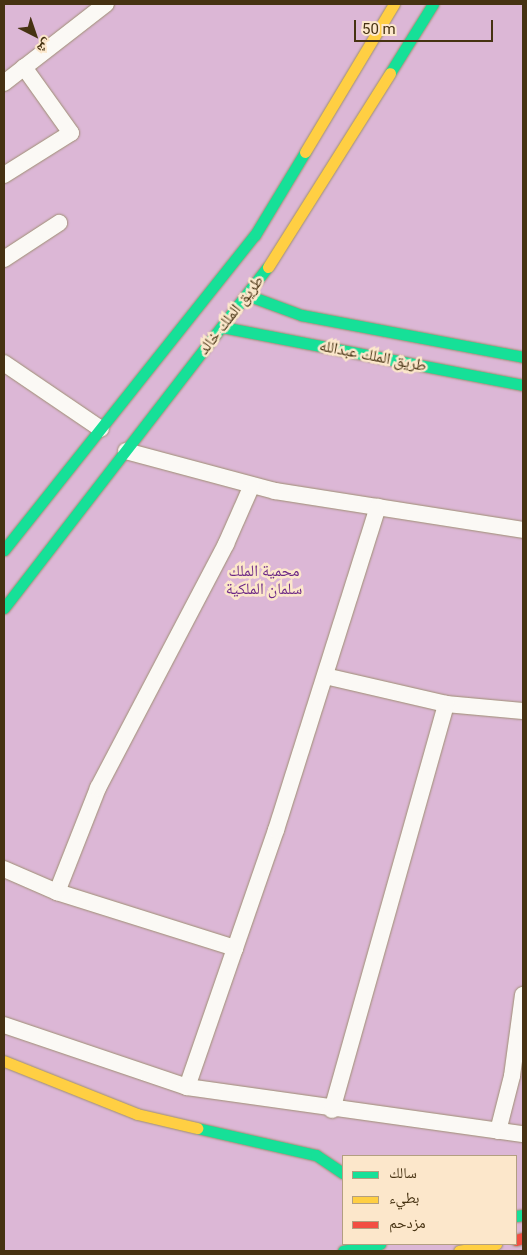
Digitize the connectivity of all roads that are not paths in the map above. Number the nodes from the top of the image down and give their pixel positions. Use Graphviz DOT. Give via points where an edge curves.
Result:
graph roads {
  1 [pos="106,4"];
  2 [pos="394,4"];
  3 [pos="433,4"];
  4 [pos="24,67"];
  5 [pos="4,83"];
  6 [pos="4,175"];
  7 [pos="58,223"];
  8 [pos="4,259"];
  9 [pos="247,295"];
  10 [pos="222,327"];
  11 [pos="523,357"];
  12 [pos="4,363"];
  13 [pos="523,384"];
  14 [pos="101,429"];
  15 [pos="126,451"];
  16 [pos="252,485"];
  17 [pos="378,507"];
  18 [pos="523,530"];
  19 [pos="4,550"];
  20 [pos="4,608"];
  21 [pos="325,676"];
  22 [pos="446,704"];
  23 [pos="523,711"];
  24 [pos="4,869"];
  25 [pos="57,892"];
  26 [pos="235,948"];
  27 [pos="523,996"];
  28 [pos="4,1025"];
  29 [pos="4,1061"];
  30 [pos="187,1087"];
  31 [pos="332,1110"];
  32 [pos="498,1131"];
  33 [pos="523,1134"];
  34 [pos="342,1172"];
  35 [pos="342,1238"];
  36 [pos="375,1245"];
  37 [pos="491,1245"];
  38 [pos="331,1251"];
  39 [pos="343,1251"];
  40 [pos="459,1251"];
  1 -- 4 [label="street"];
  2 -- 14 [label="street, طريق الملك خالد" via="255,235"];
  3 -- 9 [label="street, طريق الملك خالد" via="278,255"];
  4 -- 5 [label="street"];
  4 -- 6 [label="street" via="71,133"];
  7 -- 8 [label="street"];
  9 -- 10 [label="street, طريق الملك خالد"];
  9 -- 11 [label="street, طريق الملك عبدالله" via="301,315"];
  10 -- 13 [label="street, طريق الملك عبدالله"];
  10 -- 15 [label="street, طريق الملك خالد"];
  12 -- 14 [label="street"];
  14 -- 19 [label="street, طريق الملك خالد"];
  15 -- 16 [label="street"];
  15 -- 20 [label="street, طريق الملك خالد"];
  16 -- 17 [label="street"];
  16 -- 25 [label="street" via="226,544 98,788"];
  17 -- 18 [label="street"];
  17 -- 21 [label="street"];
  21 -- 22 [label="street"];
  21 -- 26 [label="street"];
  22 -- 23 [label="street"];
  22 -- 31 [label="street"];
  24 -- 25 [label="street"];
  25 -- 26 [label="street"];
  26 -- 30 [label="street"];
  27 -- 32 [label="street" via="512,1076"];
  28 -- 30 [label="street"];
  29 -- 34 [label="street" via="136,1114 316,1155"];
  30 -- 31 [label="street"];
  31 -- 32 [label="street"];
  32 -- 33 [label="street"];
  35 -- 38 [label="street"];
  36 -- 39 [label="street"];
  37 -- 40 [label="street"];
}
